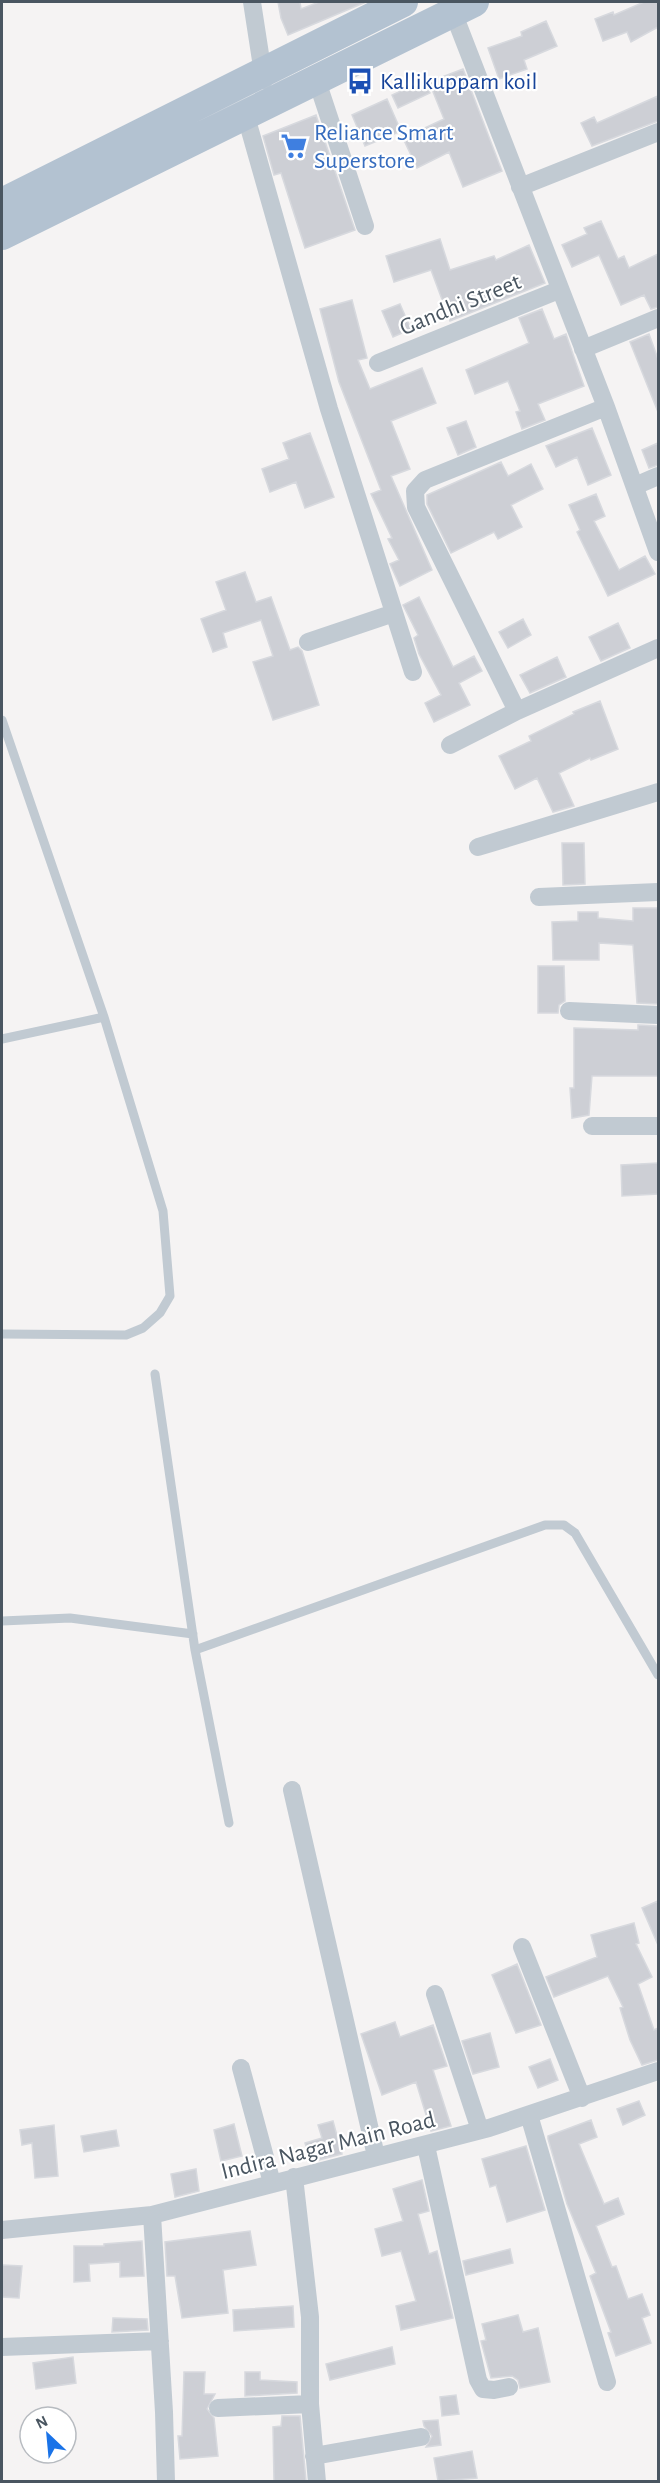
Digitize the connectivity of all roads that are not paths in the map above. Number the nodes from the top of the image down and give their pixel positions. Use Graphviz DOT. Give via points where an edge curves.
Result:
graph roads {
  1 [pos="252,2"];
  2 [pos="404,2"];
  3 [pos="463,7"];
  4 [pos="262,71"];
  5 [pos="316,78"];
  6 [pos="244,106"];
  7 [pos="658,132"];
  8 [pos="520,187"];
  9 [pos="2,203"];
  10 [pos="365,226"];
  11 [pos="2,235"];
  12 [pos="559,290"];
  13 [pos="658,318"];
  14 [pos="583,349"];
  15 [pos="378,363"];
  16 [pos="606,407"];
  17 [pos="658,476"];
  18 [pos="635,486"];
  19 [pos="658,552"];
  20 [pos="394,613"];
  21 [pos="308,642"];
  22 [pos="658,648"];
  23 [pos="413,672"];
  24 [pos="517,711"];
  25 [pos="2,720"];
  26 [pos="450,745"];
  27 [pos="658,792"];
  28 [pos="478,847"];
  29 [pos="658,892"];
  30 [pos="539,897"];
  31 [pos="569,1011"];
  32 [pos="658,1015"];
  33 [pos="104,1017"];
  34 [pos="2,1039"];
  35 [pos="592,1126"];
  36 [pos="658,1126"];
  37 [pos="2,1334"];
  38 [pos="155,1374"];
  39 [pos="2,1622"];
  40 [pos="193,1634"];
  41 [pos="195,1650"];
  42 [pos="658,1675"];
  43 [pos="292,1790"];
  44 [pos="229,1823"];
  45 [pos="522,1947"];
  46 [pos="435,1994"];
  47 [pos="241,2068"];
  48 [pos="658,2071"];
  49 [pos="582,2098"];
  50 [pos="529,2115"];
  51 [pos="480,2130"];
  52 [pos="426,2146"];
  53 [pos="376,2156"];
  54 [pos="294,2177"];
  55 [pos="272,2183"];
  56 [pos="152,2215"];
  57 [pos="2,2230"];
  58 [pos="160,2341"];
  59 [pos="2,2347"];
  60 [pos="607,2382"];
  61 [pos="509,2387"];
  62 [pos="310,2404"];
  63 [pos="218,2408"];
  64 [pos="421,2438"];
  65 [pos="314,2456"];
  66 [pos="166,2481"];
  67 [pos="317,2481"];
  1 -- 4 [label="street"];
  2 -- 4 [label="main road"];
  3 -- 5 [label="main road"];
  3 -- 8 [label="street"];
  4 -- 6 [label="main road"];
  4 -- 6 [label="street"];
  5 -- 6 [label="main road"];
  5 -- 10 [label="street"];
  6 -- 9 [label="main road"];
  6 -- 11 [label="main road"];
  6 -- 20 [label="street" via="329,409"];
  7 -- 8 [label="street"];
  8 -- 12 [label="street"];
  12 -- 14 [label="street"];
  12 -- 15 [label="street, Gandhi Street"];
  13 -- 14 [label="street"];
  14 -- 16 [label="street"];
  16 -- 18 [label="street"];
  16 -- 24 [label="street" via="425,480 415,491 416,507"];
  17 -- 18 [label="street"];
  18 -- 19 [label="street"];
  20 -- 21 [label="street"];
  20 -- 23 [label="street"];
  22 -- 24 [label="street"];
  24 -- 26 [label="street"];
  25 -- 33 [label="lane"];
  27 -- 28 [label="street"];
  29 -- 30 [label="street"];
  31 -- 32 [label="street"];
  33 -- 34 [label="lane"];
  33 -- 37 [label="lane" via="163,1211 170,1296 160,1313 143,1328 126,1335"];
  35 -- 36 [label="street"];
  38 -- 40 [label="lane"];
  39 -- 40 [label="lane" via="70,1618"];
  40 -- 41 [label="lane"];
  41 -- 42 [label="lane" via="545,1525 564,1525 575,1533"];
  41 -- 44 [label="lane"];
  43 -- 53 [label="street"];
  45 -- 49 [label="street"];
  46 -- 51 [label="street"];
  47 -- 55 [label="street"];
  48 -- 49 [label="street, Indira Nagar Main Road"];
  49 -- 50 [label="street, Indira Nagar Main Road"];
  50 -- 51 [label="street, Indira Nagar Main Road"];
  50 -- 60 [label="street"];
  51 -- 52 [label="street, Indira Nagar Main Road"];
  52 -- 53 [label="street, Indira Nagar Main Road"];
  52 -- 61 [label="street" via="478,2380 483,2389"];
  53 -- 54 [label="street, Indira Nagar Main Road"];
  54 -- 55 [label="street, Indira Nagar Main Road"];
  54 -- 62 [label="street" via="310,2317"];
  55 -- 56 [label="street, Indira Nagar Main Road"];
  56 -- 57 [label="street, Indira Nagar Main Road"];
  56 -- 58 [label="street"];
  58 -- 59 [label="street"];
  58 -- 66 [label="street"];
  62 -- 63 [label="street"];
  62 -- 65 [label="street"];
  64 -- 65 [label="street"];
  65 -- 67 [label="street"];
}
